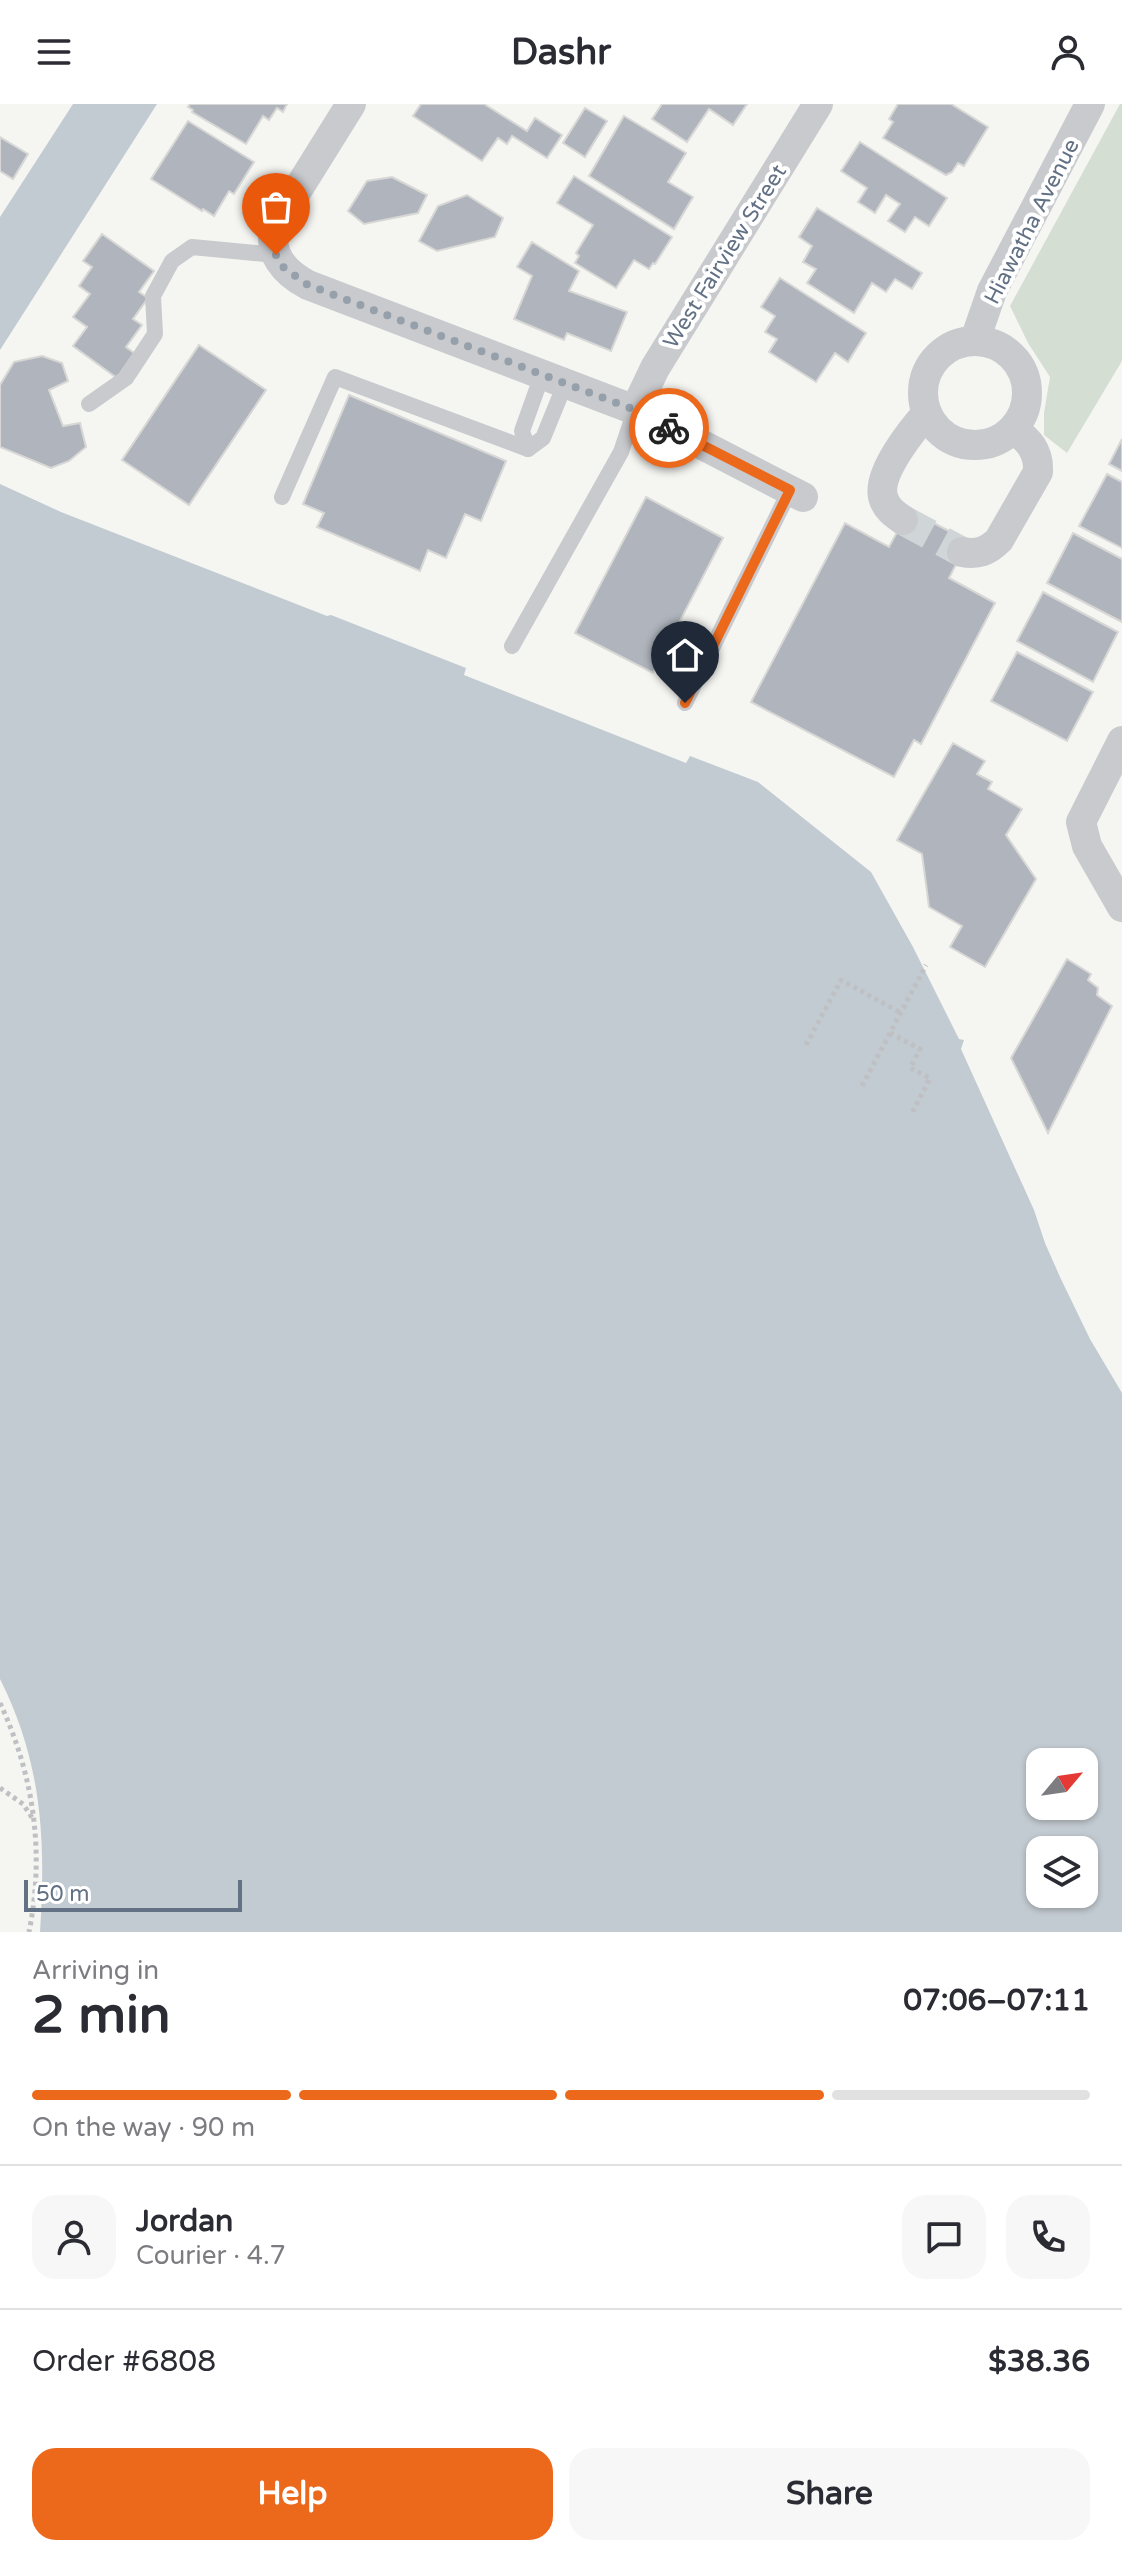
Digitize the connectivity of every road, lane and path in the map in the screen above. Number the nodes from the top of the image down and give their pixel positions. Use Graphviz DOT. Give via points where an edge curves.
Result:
graph roads {
  1 [pos="351,104"];
  2 [pos="818,104"];
  3 [pos="1090,104"];
  4 [pos="276,255"];
  5 [pos="975,340"];
  6 [pos="553,380"];
  7 [pos="89,404"];
  8 [pos="635,410"];
  9 [pos="927,413"];
  10 [pos="1013,429"];
  11 [pos="528,449"];
  12 [pos="796,494"];
  13 [pos="282,497"];
  14 [pos="903,520"];
  15 [pos="962,552"];
  16 [pos="512,646"];
  17 [pos="685,703"];
  18 [pos="1122,741"];
  19 [pos="1122,907"];
  20 [pos="926,965"];
  21 [pos="901,1013"];
  22 [pos="890,1033"];
  23 [pos="806,1045"];
  24 [pos="862,1086"];
  25 [pos="912,1113"];
  26 [pos="0,1703"];
  27 [pos="0,1788"];
  28 [pos="34,1820"];
  29 [pos="29,1932"];
  1 -- 4 [label="street" via="275,226"];
  2 -- 8 [label="street, West Fairview Street" via="655,368"];
  3 -- 5 [label="street, Hiawatha Avenue" via="992,291"];
  4 -- 6 [label="street" via="284,268 308,285"];
  4 -- 7 [label="lane" via="192,247 181,253 153,296 155,334 126,378"];
  5 -- 9 [label="street" via="936,357 924,384"];
  5 -- 10 [label="street" via="1012,356 1025,379 1025,405"];
  6 -- 8 [label="street"];
  6 -- 11 [label="lane" via="543,438"];
  6 -- 11 [label="lane" via="522,431"];
  8 -- 12 [label="street"];
  8 -- 16 [label="lane" via="621,452"];
  9 -- 10 [label="street" via="943,433 966,444 991,442"];
  9 -- 14 [label="street" via="910,433 882,488 891,511"];
  10 -- 15 [label="street" via="1034,448 1038,472 999,540 980,553"];
  11 -- 13 [label="lane" via="335,377"];
  12 -- 17 [label="lane"];
  18 -- 19 [label="street" via="1081,830"];
  20 -- 21 [label="path"];
  21 -- 22 [label="path"];
  21 -- 23 [label="path" via="841,980"];
  22 -- 24 [label="path"];
  22 -- 25 [label="path" via="920,1049 910,1068 930,1078"];
  26 -- 28 [label="path" via="30,1787"];
  27 -- 28 [label="path" via="23,1804"];
  28 -- 29 [label="path" via="35,1904"];
}
